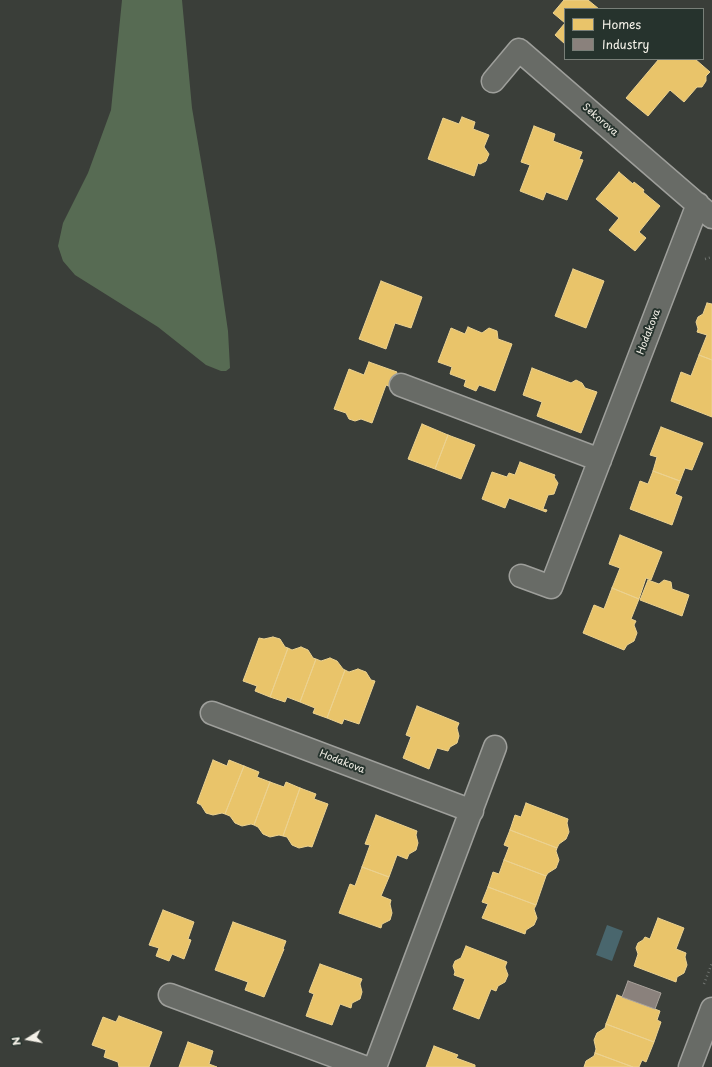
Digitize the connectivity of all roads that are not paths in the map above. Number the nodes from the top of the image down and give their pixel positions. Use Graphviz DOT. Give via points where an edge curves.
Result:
graph roads {
  1 [pos="493,81"];
  2 [pos="705,211"];
  3 [pos="401,385"];
  4 [pos="600,460"];
  5 [pos="521,576"];
  6 [pos="212,713"];
  7 [pos="495,747"];
  8 [pos="472,811"];
  9 [pos="170,995"];
  10 [pos="712,1009"];
  11 [pos="364,1067"];
  12 [pos="375,1067"];
  13 [pos="690,1067"];
  1 -- 2 [label="street, Sekorova" via="519,50"];
  2 -- 4 [label="street, Hodakova"];
  3 -- 4 [label="street"];
  4 -- 5 [label="street, Hodakova" via="552,587"];
  6 -- 8 [label="street, Hodakova"];
  7 -- 8 [label="street"];
  8 -- 12 [label="street"];
  9 -- 11 [label="street"];
  10 -- 13 [label="street"];
}
